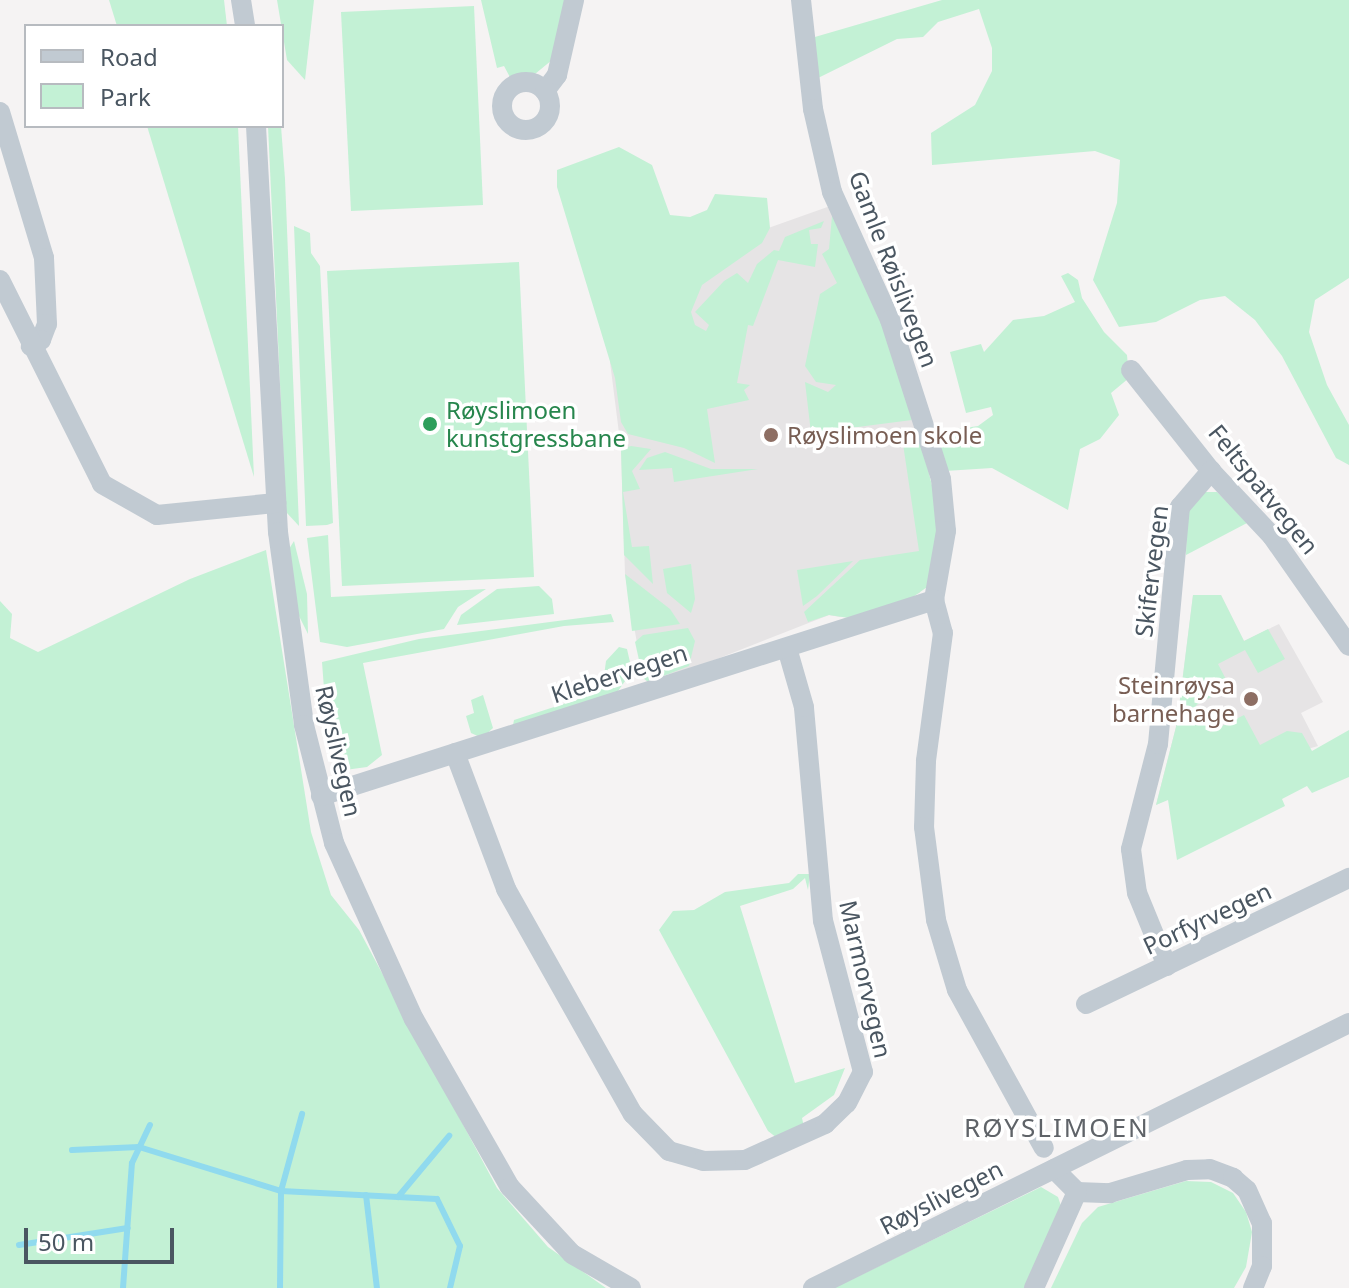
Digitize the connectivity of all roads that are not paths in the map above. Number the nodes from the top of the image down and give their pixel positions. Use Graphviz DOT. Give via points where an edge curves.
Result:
graph roads {
  1 [pos="241,0"];
  2 [pos="574,0"];
  3 [pos="801,0"];
  4 [pos="245,24"];
  5 [pos="545,91"];
  6 [pos="0,112"];
  7 [pos="256,128"];
  8 [pos="0,280"];
  9 [pos="31,346"];
  10 [pos="1131,370"];
  11 [pos="1211,471"];
  12 [pos="276,503"];
  13 [pos="934,600"];
  14 [pos="1349,646"];
  15 [pos="787,648"];
  16 [pos="455,753"];
  17 [pos="321,796"];
  18 [pos="1349,878"];
  19 [pos="1167,966"];
  20 [pos="1086,1004"];
  21 [pos="1349,1023"];
  22 [pos="1044,1148"];
  23 [pos="1054,1169"];
  24 [pos="1077,1192"];
  25 [pos="1253,1287"];
  26 [pos="631,1288"];
  27 [pos="813,1288"];
  28 [pos="1034,1288"];
  1 -- 4 [label="street"];
  2 -- 5 [label="street" via="557,75"];
  3 -- 13 [label="street, Gamle Røislivegen" via="813,109 832,192 890,320 941,479 946,531"];
  6 -- 9 [label="street" via="44,258 47,324 41,340"];
  7 -- 12 [label="street, Røyslivegen"];
  8 -- 9 [label="street"];
  9 -- 12 [label="street" via="90,467 127,502 157,515"];
  10 -- 11 [label="street, Feltspatvegen"];
  11 -- 14 [label="street, Feltspatvegen" via="1272,536"];
  11 -- 19 [label="street, Skifervegen" via="1180,507 1158,744 1131,849 1137,893"];
  12 -- 17 [label="street, Røyslivegen" via="292,655"];
  13 -- 15 [label="street, Klebervegen"];
  13 -- 22 [label="street, Gamle Røislivegen" via="943,633 926,761 924,827 936,920 964,1004"];
  15 -- 16 [label="street, Klebervegen"];
  15 -- 16 [label="street, Marmorvegen" via="804,707 823,921 863,1072 847,1103 825,1124 745,1160 703,1161 669,1151 633,1114 506,889"];
  16 -- 17 [label="street, Klebervegen"];
  17 -- 26 [label="street, Røyslivegen" via="334,843 414,1019 510,1187 572,1254"];
  18 -- 19 [label="street, Porfyrvegen"];
  19 -- 20 [label="street, Porfyrvegen"];
  21 -- 23 [label="street, Røyslivegen"];
  23 -- 24 [label="street"];
  23 -- 27 [label="street, Røyslivegen"];
  24 -- 25 [label="street" via="1110,1193 1187,1170 1210,1169 1233,1178 1247,1190 1262,1223 1262,1266"];
  24 -- 28 [label="street"];
}
